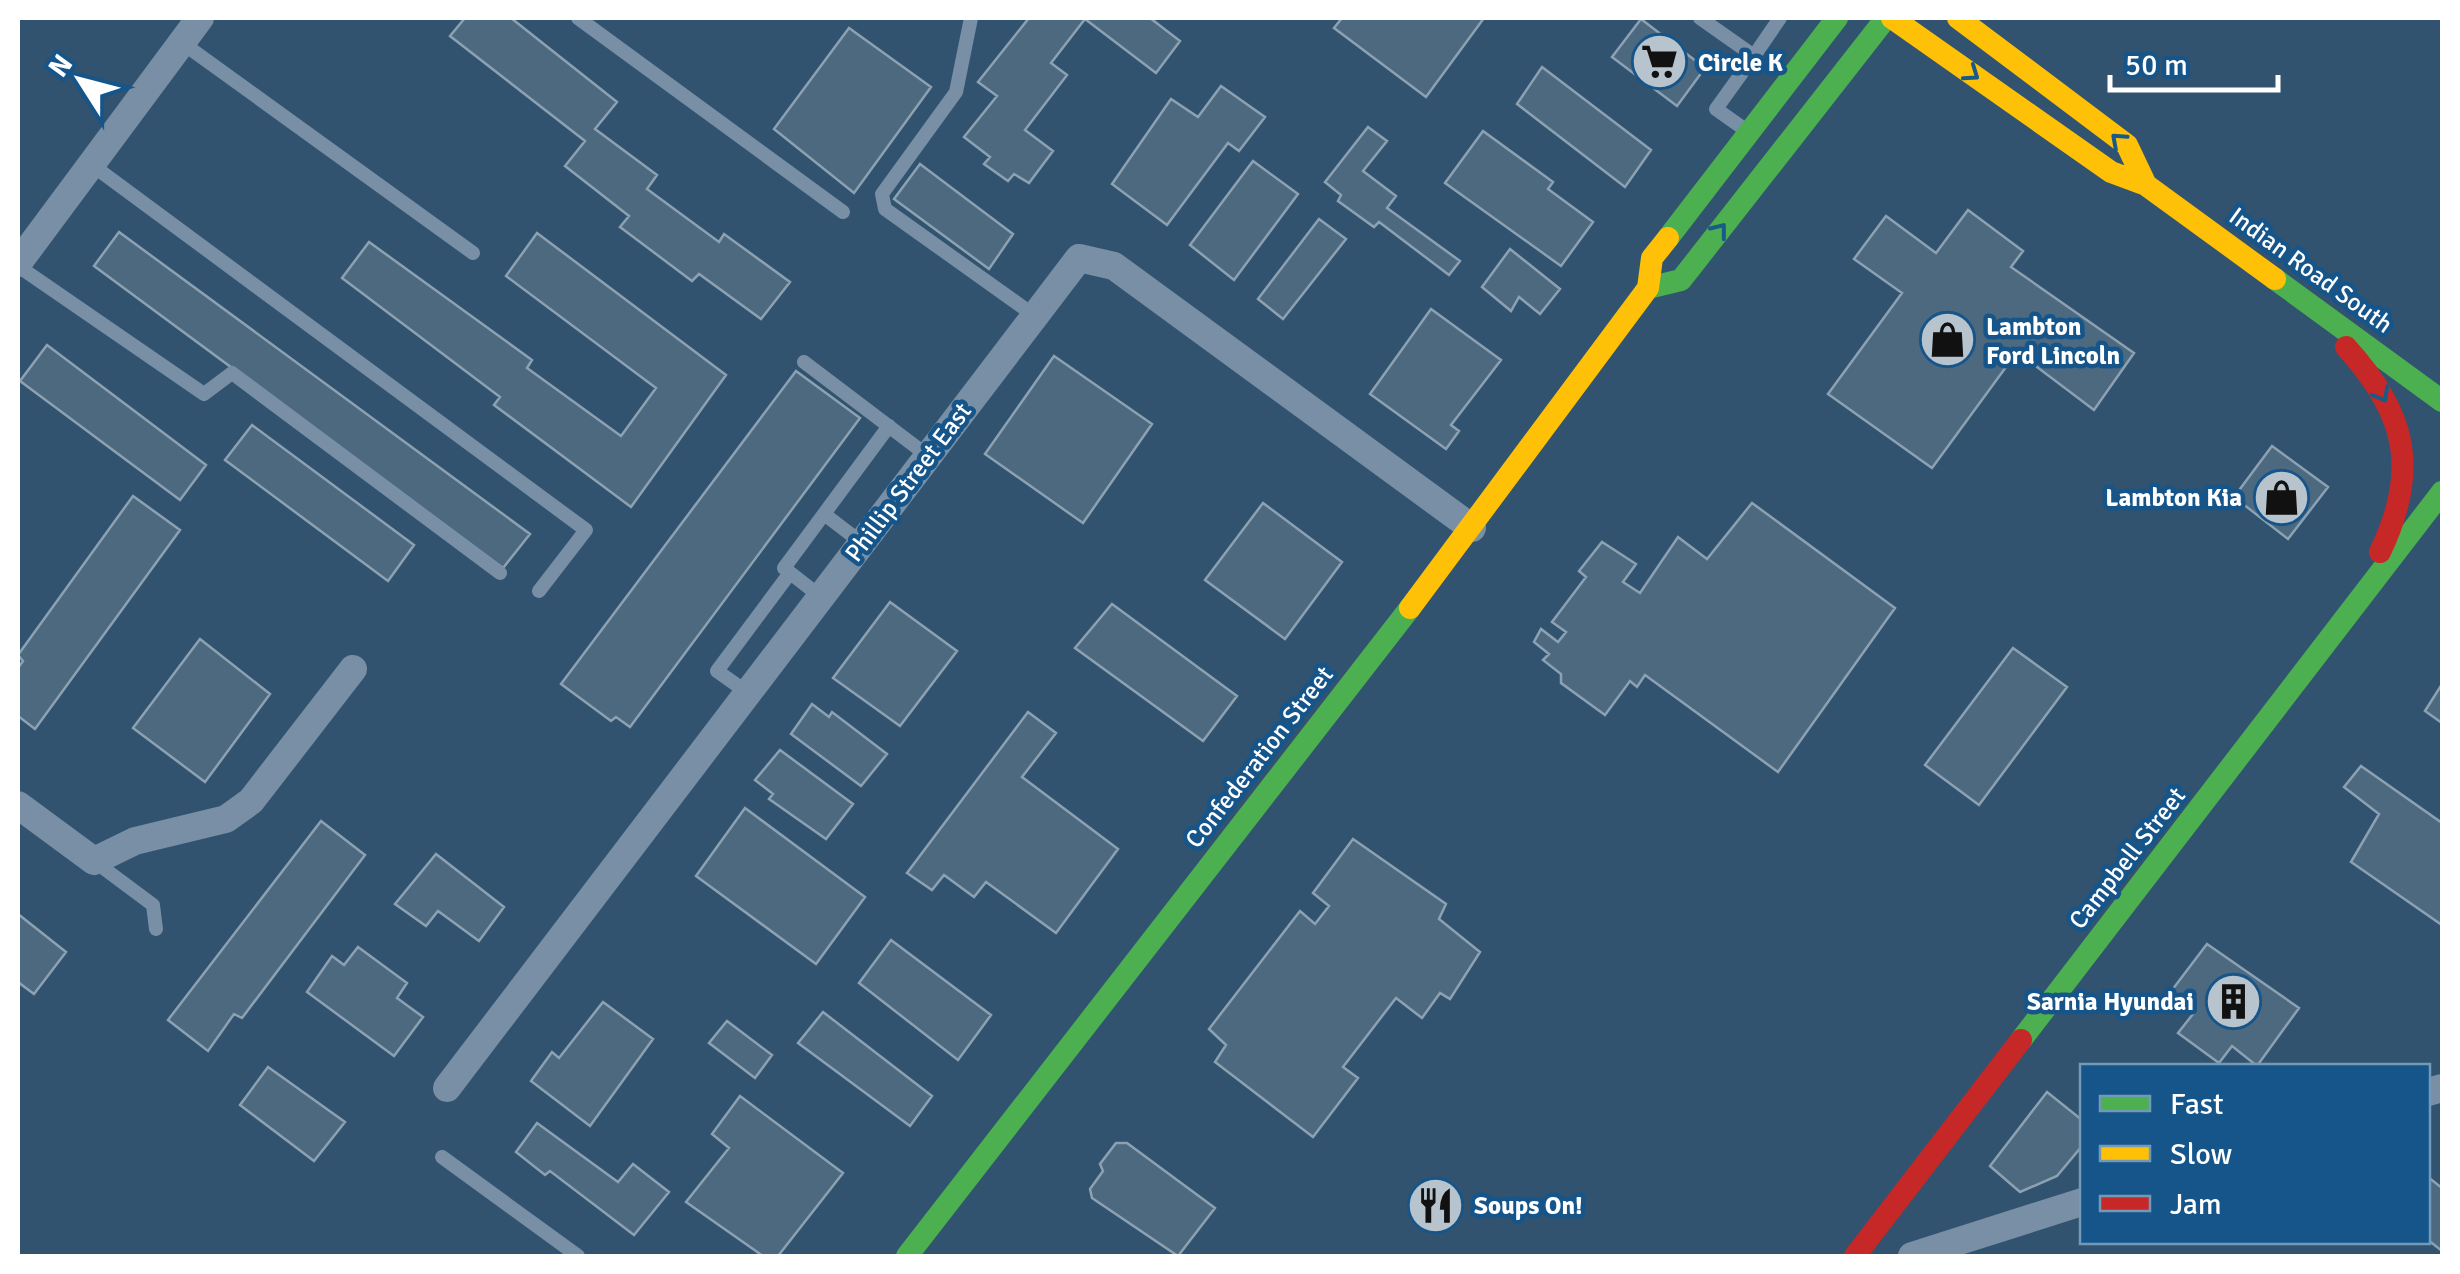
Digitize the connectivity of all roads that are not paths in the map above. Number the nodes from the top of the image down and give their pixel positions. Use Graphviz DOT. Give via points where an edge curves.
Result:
graph roads {
  1 [pos="200,18"];
  2 [pos="578,18"];
  3 [pos="970,18"];
  4 [pos="1700,18"];
  5 [pos="1780,18"];
  6 [pos="1822,18"];
  7 [pos="1836,18"];
  8 [pos="1889,18"];
  9 [pos="1958,18"];
  10 [pos="1985,18"];
  11 [pos="1718,23"];
  12 [pos="182,42"];
  13 [pos="1810,51"];
  14 [pos="1754,56"];
  15 [pos="2076,106"];
  16 [pos="1748,133"];
  17 [pos="92,165"];
  18 [pos="2146,185"];
  19 [pos="843,212"];
  20 [pos="473,253"];
  21 [pos="18,264"];
  22 [pos="1648,288"];
  23 [pos="2297,294"];
  24 [pos="1035,316"];
  25 [pos="804,362"];
  26 [pos="2442,401"];
  27 [pos="888,426"];
  28 [pos="928,456"];
  29 [pos="2442,492"];
  30 [pos="824,514"];
  31 [pos="1472,528"];
  32 [pos="862,543"];
  33 [pos="2426,546"];
  34 [pos="500,573"];
  35 [pos="790,573"];
  36 [pos="539,591"];
  37 [pos="821,596"];
  38 [pos="2322,648"];
  39 [pos="352,669"];
  40 [pos="748,693"];
  41 [pos="18,805"];
  42 [pos="94,861"];
  43 [pos="156,929"];
  44 [pos="447,1088"];
  45 [pos="442,1157"];
  46 [pos="2080,1203"];
  47 [pos="578,1256"];
  48 [pos="907,1256"];
  49 [pos="1855,1256"];
  50 [pos="1912,1256"];
  1 -- 12 [label="street"];
  2 -- 19 [label="lane"];
  3 -- 24 [label="lane" via="956,92 882,194 885,209"];
  4 -- 11 [label="lane"];
  5 -- 14 [label="lane"];
  6 -- 13 [label="main road"];
  7 -- 13 [label="main road, Confederation Street"];
  8 -- 18 [label="main road, Indian Road South, one-way" via="2112,172"];
  22 -- 8 [label="main road, Confederation Street, one-way" via="1681,280"];
  9 -- 15 [label="main road, Indian Road South"];
  10 -- 15 [label="main road"];
  11 -- 14 [label="lane"];
  12 -- 17 [label="street"];
  12 -- 20 [label="lane"];
  13 -- 16 [label="main road, Confederation Street"];
  14 -- 16 [label="lane" via="1716,109"];
  18 -- 15 [label="main road, Indian Road South, one-way" via="2128,145"];
  16 -- 22 [label="main road, Confederation Street" via="1652,258"];
  17 -- 21 [label="street"];
  17 -- 36 [label="lane" via="586,530"];
  18 -- 23 [label="main road, Indian Road South"];
  21 -- 34 [label="lane" via="204,394 232,373"];
  22 -- 31 [label="main road, Confederation Street"];
  23 -- 26 [label="main road, Indian Road South"];
  23 -- 38 [label="main road, one-way" via="2385,396 2402,469 2391,531"];
  24 -- 28 [label="street, Phillip Street East"];
  24 -- 31 [label="street, Phillip Street East" via="1078,258 1114,266"];
  25 -- 27 [label="lane"];
  27 -- 28 [label="lane"];
  27 -- 30 [label="lane"];
  28 -- 32 [label="street, Phillip Street East"];
  29 -- 38 [label="main road, Campbell Street"];
  30 -- 32 [label="lane"];
  30 -- 35 [label="lane" via="784,568"];
  31 -- 48 [label="main road, Confederation Street"];
  32 -- 37 [label="street, Phillip Street East"];
  33 -- 38 [label="main road"];
  35 -- 37 [label="lane"];
  35 -- 40 [label="lane" via="717,671"];
  37 -- 40 [label="street, Phillip Street East"];
  38 -- 49 [label="main road, Campbell Street"];
  39 -- 42 [label="street" via="251,801 226,819 135,841"];
  40 -- 44 [label="street, Phillip Street East"];
  41 -- 42 [label="street"];
  42 -- 43 [label="lane" via="153,904"];
  45 -- 47 [label="lane"];
  46 -- 50 [label="street"];
}
